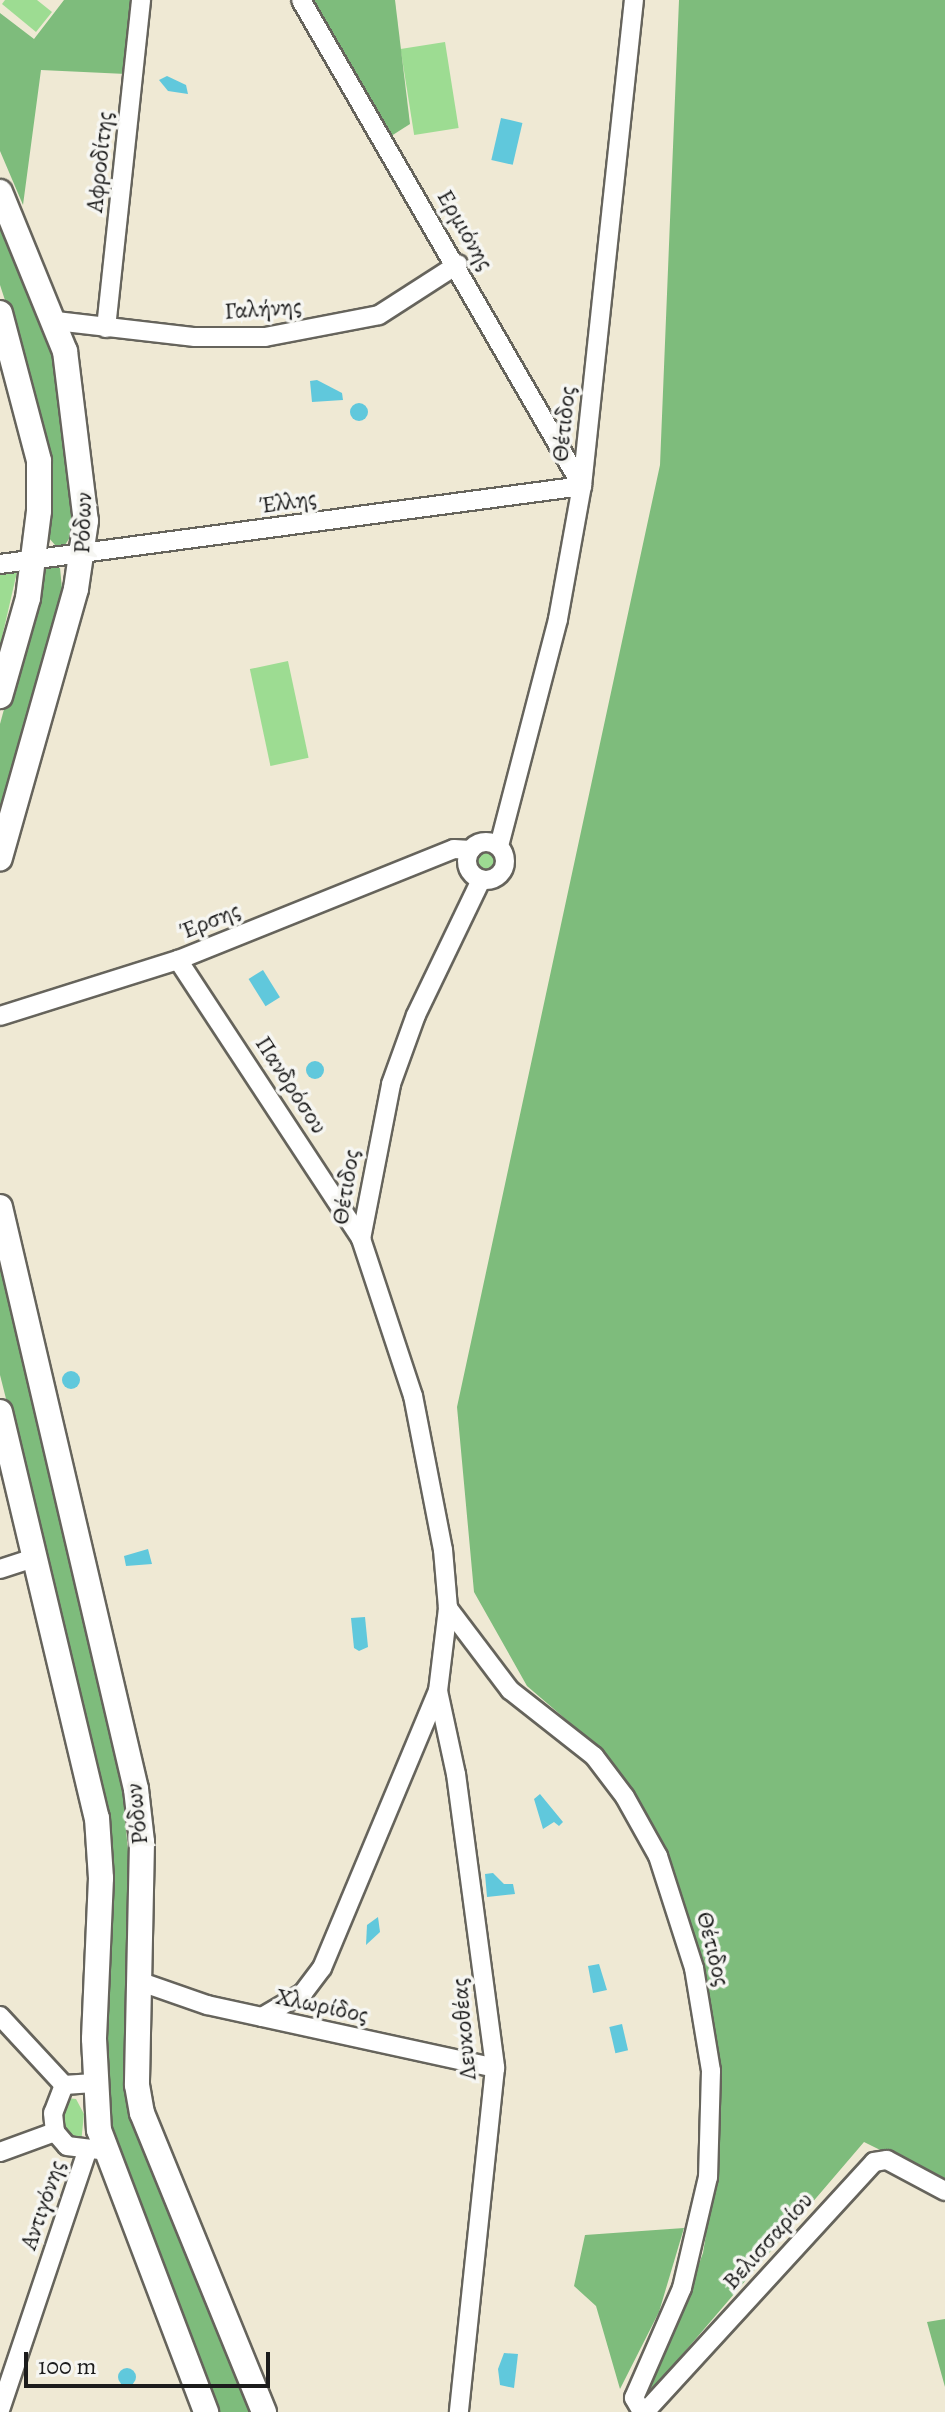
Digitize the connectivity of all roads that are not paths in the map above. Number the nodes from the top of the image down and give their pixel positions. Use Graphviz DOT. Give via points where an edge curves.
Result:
graph roads {
  1 [pos="141,0"];
  2 [pos="301,0"];
  3 [pos="634,0"];
  4 [pos="0,192"];
  5 [pos="458,264"];
  6 [pos="0,313"];
  7 [pos="56,321"];
  8 [pos="106,328"];
  9 [pos="582,486"];
  10 [pos="84,554"];
  11 [pos="35,560"];
  12 [pos="0,564"];
  13 [pos="0,696"];
  14 [pos="499,846"];
  15 [pos="0,858"];
  16 [pos="469,858"];
  17 [pos="481,880"];
  18 [pos="178,960"];
  19 [pos="0,1016"];
  20 [pos="0,1207"];
  21 [pos="361,1239"];
  22 [pos="0,1412"];
  23 [pos="36,1557"];
  24 [pos="0,1569"];
  25 [pos="448,1608"];
  26 [pos="438,1691"];
  27 [pos="141,1982"];
  28 [pos="0,2016"];
  29 [pos="262,2017"];
  30 [pos="495,2068"];
  31 [pos="94,2083"];
  32 [pos="64,2085"];
  33 [pos="55,2132"];
  34 [pos="96,2149"];
  35 [pos="0,2152"];
  36 [pos="945,2191"];
  37 [pos="636,2409"];
  38 [pos="0,2410"];
  39 [pos="206,2412"];
  40 [pos="264,2412"];
  41 [pos="459,2412"];
  1 -- 8 [label="street, Αφροδίτης"];
  2 -- 5 [label="street, Ερμιόνης"];
  3 -- 9 [label="street, Θέτιδος"];
  4 -- 7 [label="street, Ρόδων"];
  5 -- 8 [label="street, Γαλήνης" via="379,315 341,326 265,337"];
  5 -- 9 [label="street, Ερμιόνης"];
  6 -- 11 [label="street, Ρόδων" via="39,461"];
  7 -- 8 [label="street, Γαλήνης"];
  7 -- 10 [label="street, Ρόδων" via="82,456"];
  9 -- 10 [label="street, Έλλης"];
  9 -- 14 [label="street, Θέτιδος" via="558,619"];
  10 -- 11 [label="street, Έλλης"];
  10 -- 15 [label="street, Ρόδων"];
  11 -- 12 [label="street, Έλλης"];
  11 -- 13 [label="street, Ρόδων"];
  14 -- 16 [label="street" via="487,843"];
  14 -- 17 [label="street" via="503,868 496,877"];
  16 -- 17 [label="street"];
  16 -- 18 [label="street, Έρσης" via="454,849"];
  17 -- 21 [label="street, Θέτιδος" via="416,1015 391,1084"];
  18 -- 19 [label="street, Έρσης"];
  18 -- 21 [label="street, Πανδρόσου"];
  20 -- 27 [label="street, Ρόδων" via="136,1789 142,1842"];
  21 -- 25 [label="street, Θέτιδος" via="413,1396 443,1550"];
  22 -- 23 [label="street, Ρόδων"];
  23 -- 24 [label="street"];
  23 -- 31 [label="street, Ρόδων" via="97,1818 101,1878"];
  25 -- 26 [label="street, Θέτιδος"];
  25 -- 37 [label="street, Θέτιδος" via="515,1696 594,1756 618,1787 658,1856 688,1943 711,2071 708,2177 682,2288 644,2375"];
  26 -- 29 [label="street, Θέτιδος" via="322,1968 303,1993"];
  26 -- 30 [label="street, Λευκοθέας" via="456,1774"];
  27 -- 29 [label="street, Χλωρίδος"];
  27 -- 40 [label="street, Ρόδων" via="137,2085 142,2113"];
  28 -- 32 [label="street"];
  29 -- 30 [label="street, Χλωρίδος"];
  30 -- 41 [label="street, Λευκοθέας"];
  31 -- 32 [label="street"];
  31 -- 34 [label="street, Ρόδων"];
  32 -- 33 [label="street" via="53,2113"];
  33 -- 34 [label="street" via="67,2146"];
  33 -- 35 [label="street"];
  34 -- 38 [label="street, Αντιγόνης"];
  34 -- 39 [label="street, Ρόδων"];
  36 -- 37 [label="street, Βελισσαρίου" via="887,2160 874,2162"];
}
